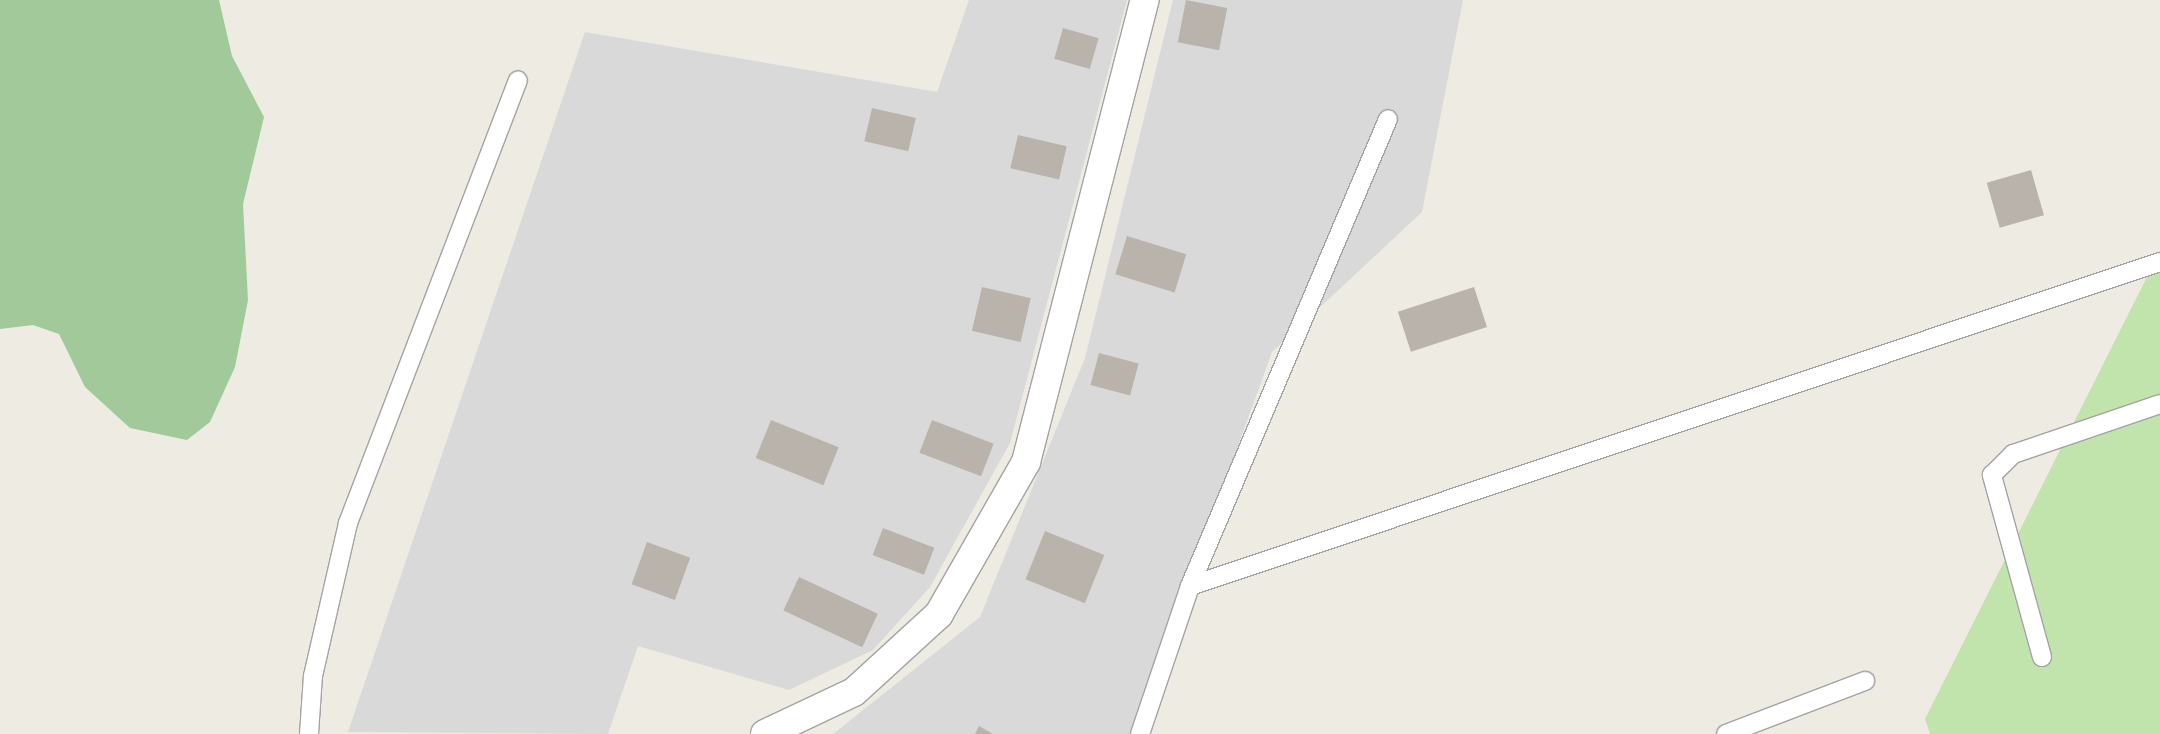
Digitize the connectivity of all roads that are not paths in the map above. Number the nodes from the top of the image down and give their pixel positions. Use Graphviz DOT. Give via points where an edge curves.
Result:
graph roads {
  1 [pos="1145,0"];
  2 [pos="518,81"];
  3 [pos="1388,119"];
  4 [pos="2160,262"];
  5 [pos="2160,404"];
  6 [pos="1190,586"];
  7 [pos="2042,657"];
  8 [pos="1865,682"];
  9 [pos="309,734"];
  10 [pos="765,734"];
  11 [pos="1140,734"];
  12 [pos="1726,734"];
  1 -- 10 [label="street" via="1026,462 939,614 854,692"];
  2 -- 9 [label="lane" via="348,523 313,676"];
  3 -- 6 [label="lane"];
  4 -- 6 [label="lane"];
  5 -- 7 [label="lane" via="2013,454 1992,476"];
  6 -- 11 [label="lane"];
  8 -- 12 [label="lane"];
}
